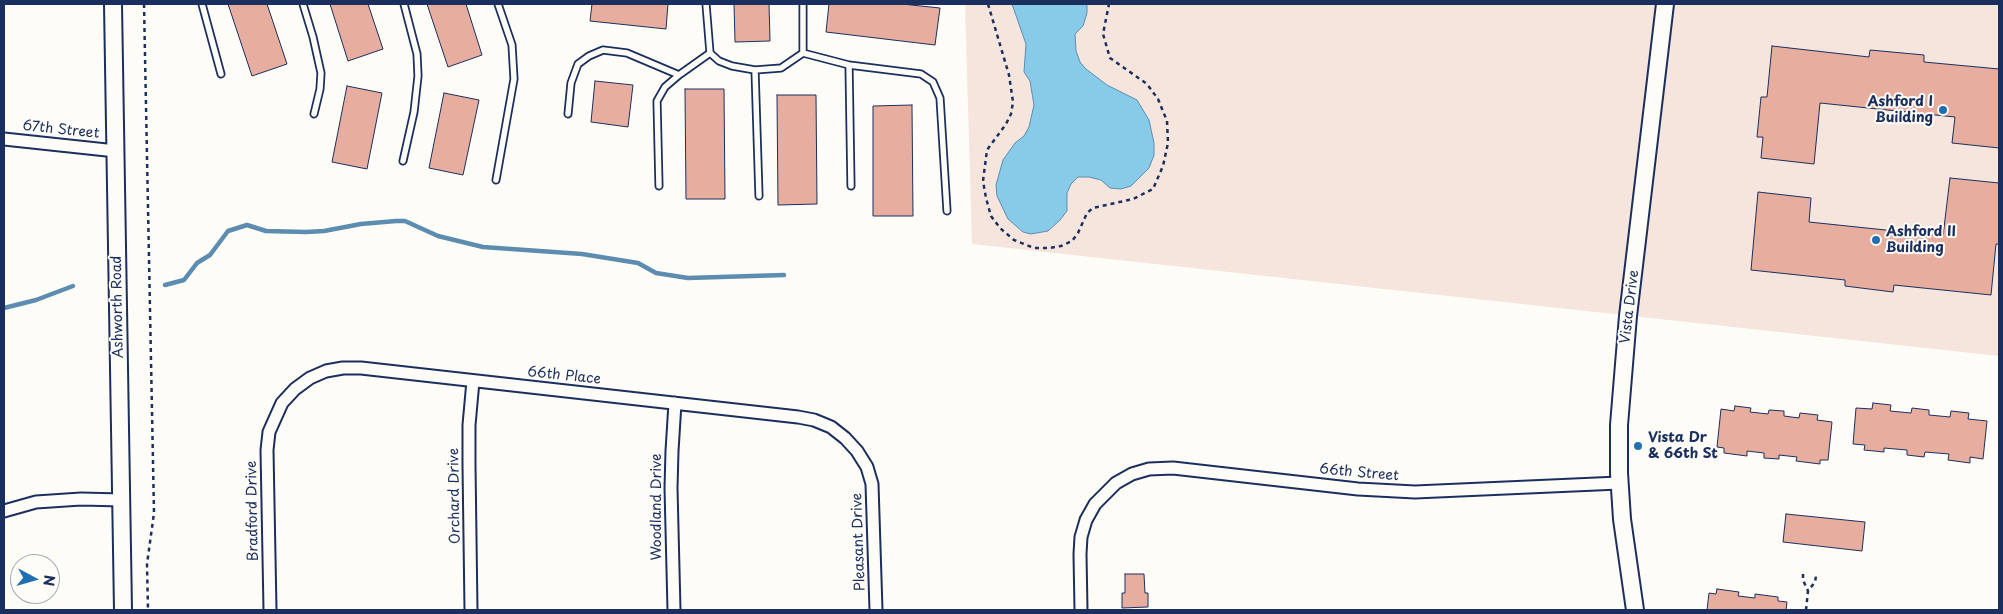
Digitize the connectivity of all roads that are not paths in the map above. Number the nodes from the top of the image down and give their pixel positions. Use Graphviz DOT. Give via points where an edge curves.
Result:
graph roads {
  1 [pos="113,4"];
  2 [pos="202,4"];
  3 [pos="303,4"];
  4 [pos="404,4"];
  5 [pos="498,4"];
  6 [pos="706,4"];
  7 [pos="803,4"];
  8 [pos="1665,4"];
  9 [pos="710,53"];
  10 [pos="803,53"];
  11 [pos="849,65"];
  12 [pos="755,70"];
  13 [pos="221,74"];
  14 [pos="679,74"];
  15 [pos="314,114"];
  16 [pos="568,114"];
  17 [pos="4,139"];
  18 [pos="116,151"];
  19 [pos="403,161"];
  20 [pos="496,180"];
  21 [pos="660,186"];
  22 [pos="851,186"];
  23 [pos="759,196"];
  24 [pos="947,211"];
  25 [pos="473,381"];
  26 [pos="675,403"];
  27 [pos="277,412"];
  28 [pos="854,448"];
  29 [pos="1619,483"];
  30 [pos="122,500"];
  31 [pos="4,511"];
  32 [pos="124,610"];
  33 [pos="270,610"];
  34 [pos="471,610"];
  35 [pos="674,610"];
  36 [pos="876,610"];
  37 [pos="1081,610"];
  38 [pos="1635,610"];
  1 -- 18 [label="street, Ashworth Road"];
  2 -- 13 [label="lane"];
  3 -- 15 [label="lane" via="321,73"];
  4 -- 19 [label="lane" via="417,54 418,76"];
  5 -- 20 [label="lane" via="512,45 514,79"];
  6 -- 9 [label="lane"];
  7 -- 10 [label="lane"];
  8 -- 29 [label="street, Vista Drive" via="1627,325 1619,425"];
  9 -- 12 [label="lane" via="732,66"];
  9 -- 14 [label="lane"];
  10 -- 11 [label="lane"];
  10 -- 12 [label="lane" via="781,68"];
  11 -- 22 [label="lane"];
  11 -- 24 [label="lane" via="920,74 933,82 940,98"];
  12 -- 23 [label="lane"];
  14 -- 16 [label="lane" via="627,53 603,50 578,64 571,83"];
  14 -- 21 [label="lane" via="665,87 657,101"];
  17 -- 18 [label="street, 67th Street"];
  18 -- 30 [label="street, Ashworth Road"];
  25 -- 26 [label="street, 66th Place"];
  25 -- 27 [label="street, 66th Place" via="343,368 310,378 295,389"];
  25 -- 34 [label="street, Orchard Drive" via="469,425"];
  26 -- 28 [label="street, 66th Place" via="814,420 831,428"];
  26 -- 35 [label="street, Woodland Drive" via="671,460"];
  27 -- 33 [label="street, Bradford Drive" via="266,450"];
  28 -- 36 [label="street, Pleasant Drive" via="872,484"];
  29 -- 37 [label="street, 66th Street" via="1415,492 1149,469 1116,483 1095,504 1086,520 1081,537"];
  29 -- 38 [label="street, Vista Drive"];
  30 -- 31 [label="street" via="36,502"];
  30 -- 32 [label="street, Ashworth Road"];
}
